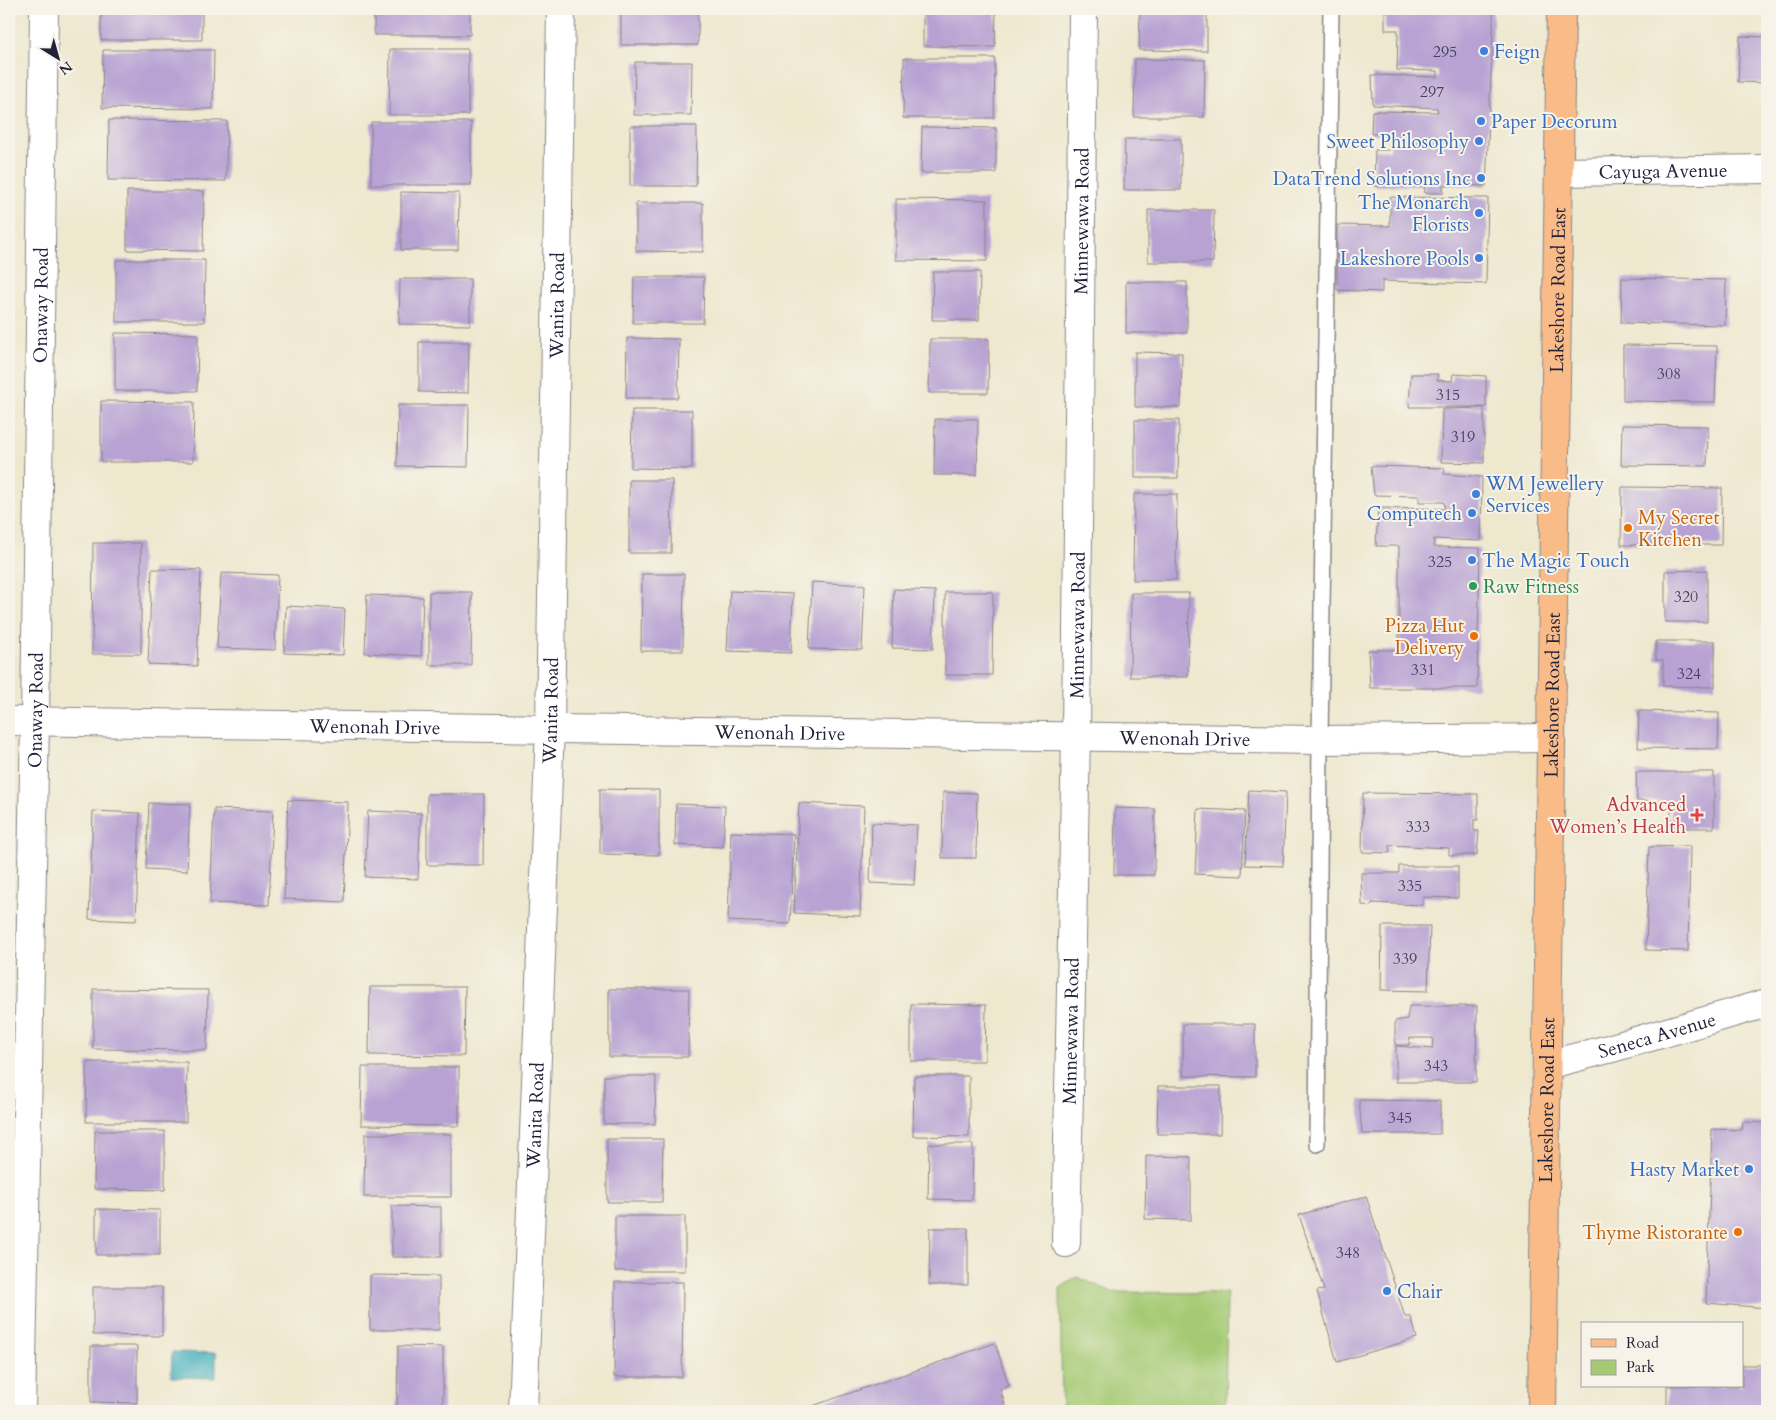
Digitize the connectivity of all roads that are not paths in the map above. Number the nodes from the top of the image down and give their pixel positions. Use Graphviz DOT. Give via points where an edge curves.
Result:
graph roads {
  1 [pos="44,9"];
  2 [pos="561,9"];
  3 [pos="1083,9"];
  4 [pos="1331,9"];
  5 [pos="1561,9"];
  6 [pos="1767,169"];
  7 [pos="1559,172"];
  8 [pos="22,721"];
  9 [pos="550,728"];
  10 [pos="1076,735"];
  11 [pos="1551,738"];
  12 [pos="1320,740"];
  13 [pos="1767,1003"];
  14 [pos="1546,1065"];
  15 [pos="1317,1144"];
  16 [pos="1066,1243"];
  17 [pos="21,1411"];
  18 [pos="523,1411"];
  19 [pos="1542,1411"];
  1 -- 8 [label="street, Onaway Road"];
  2 -- 9 [label="street, Wanita Road"];
  3 -- 10 [label="street, Minnewawa Road"];
  4 -- 12 [label="lane"];
  5 -- 7 [label="main road, Lakeshore Road East"];
  6 -- 7 [label="street, Cayuga Avenue"];
  7 -- 11 [label="main road, Lakeshore Road East"];
  8 -- 9 [label="street, Wenonah Drive"];
  8 -- 17 [label="street, Onaway Road"];
  9 -- 10 [label="street, Wenonah Drive"];
  9 -- 18 [label="street, Wanita Road"];
  10 -- 12 [label="street, Wenonah Drive"];
  10 -- 16 [label="street, Minnewawa Road"];
  11 -- 12 [label="street, Wenonah Drive"];
  11 -- 14 [label="main road, Lakeshore Road East"];
  12 -- 15 [label="lane"];
  13 -- 14 [label="street, Seneca Avenue"];
  14 -- 19 [label="main road, Lakeshore Road East"];
}
